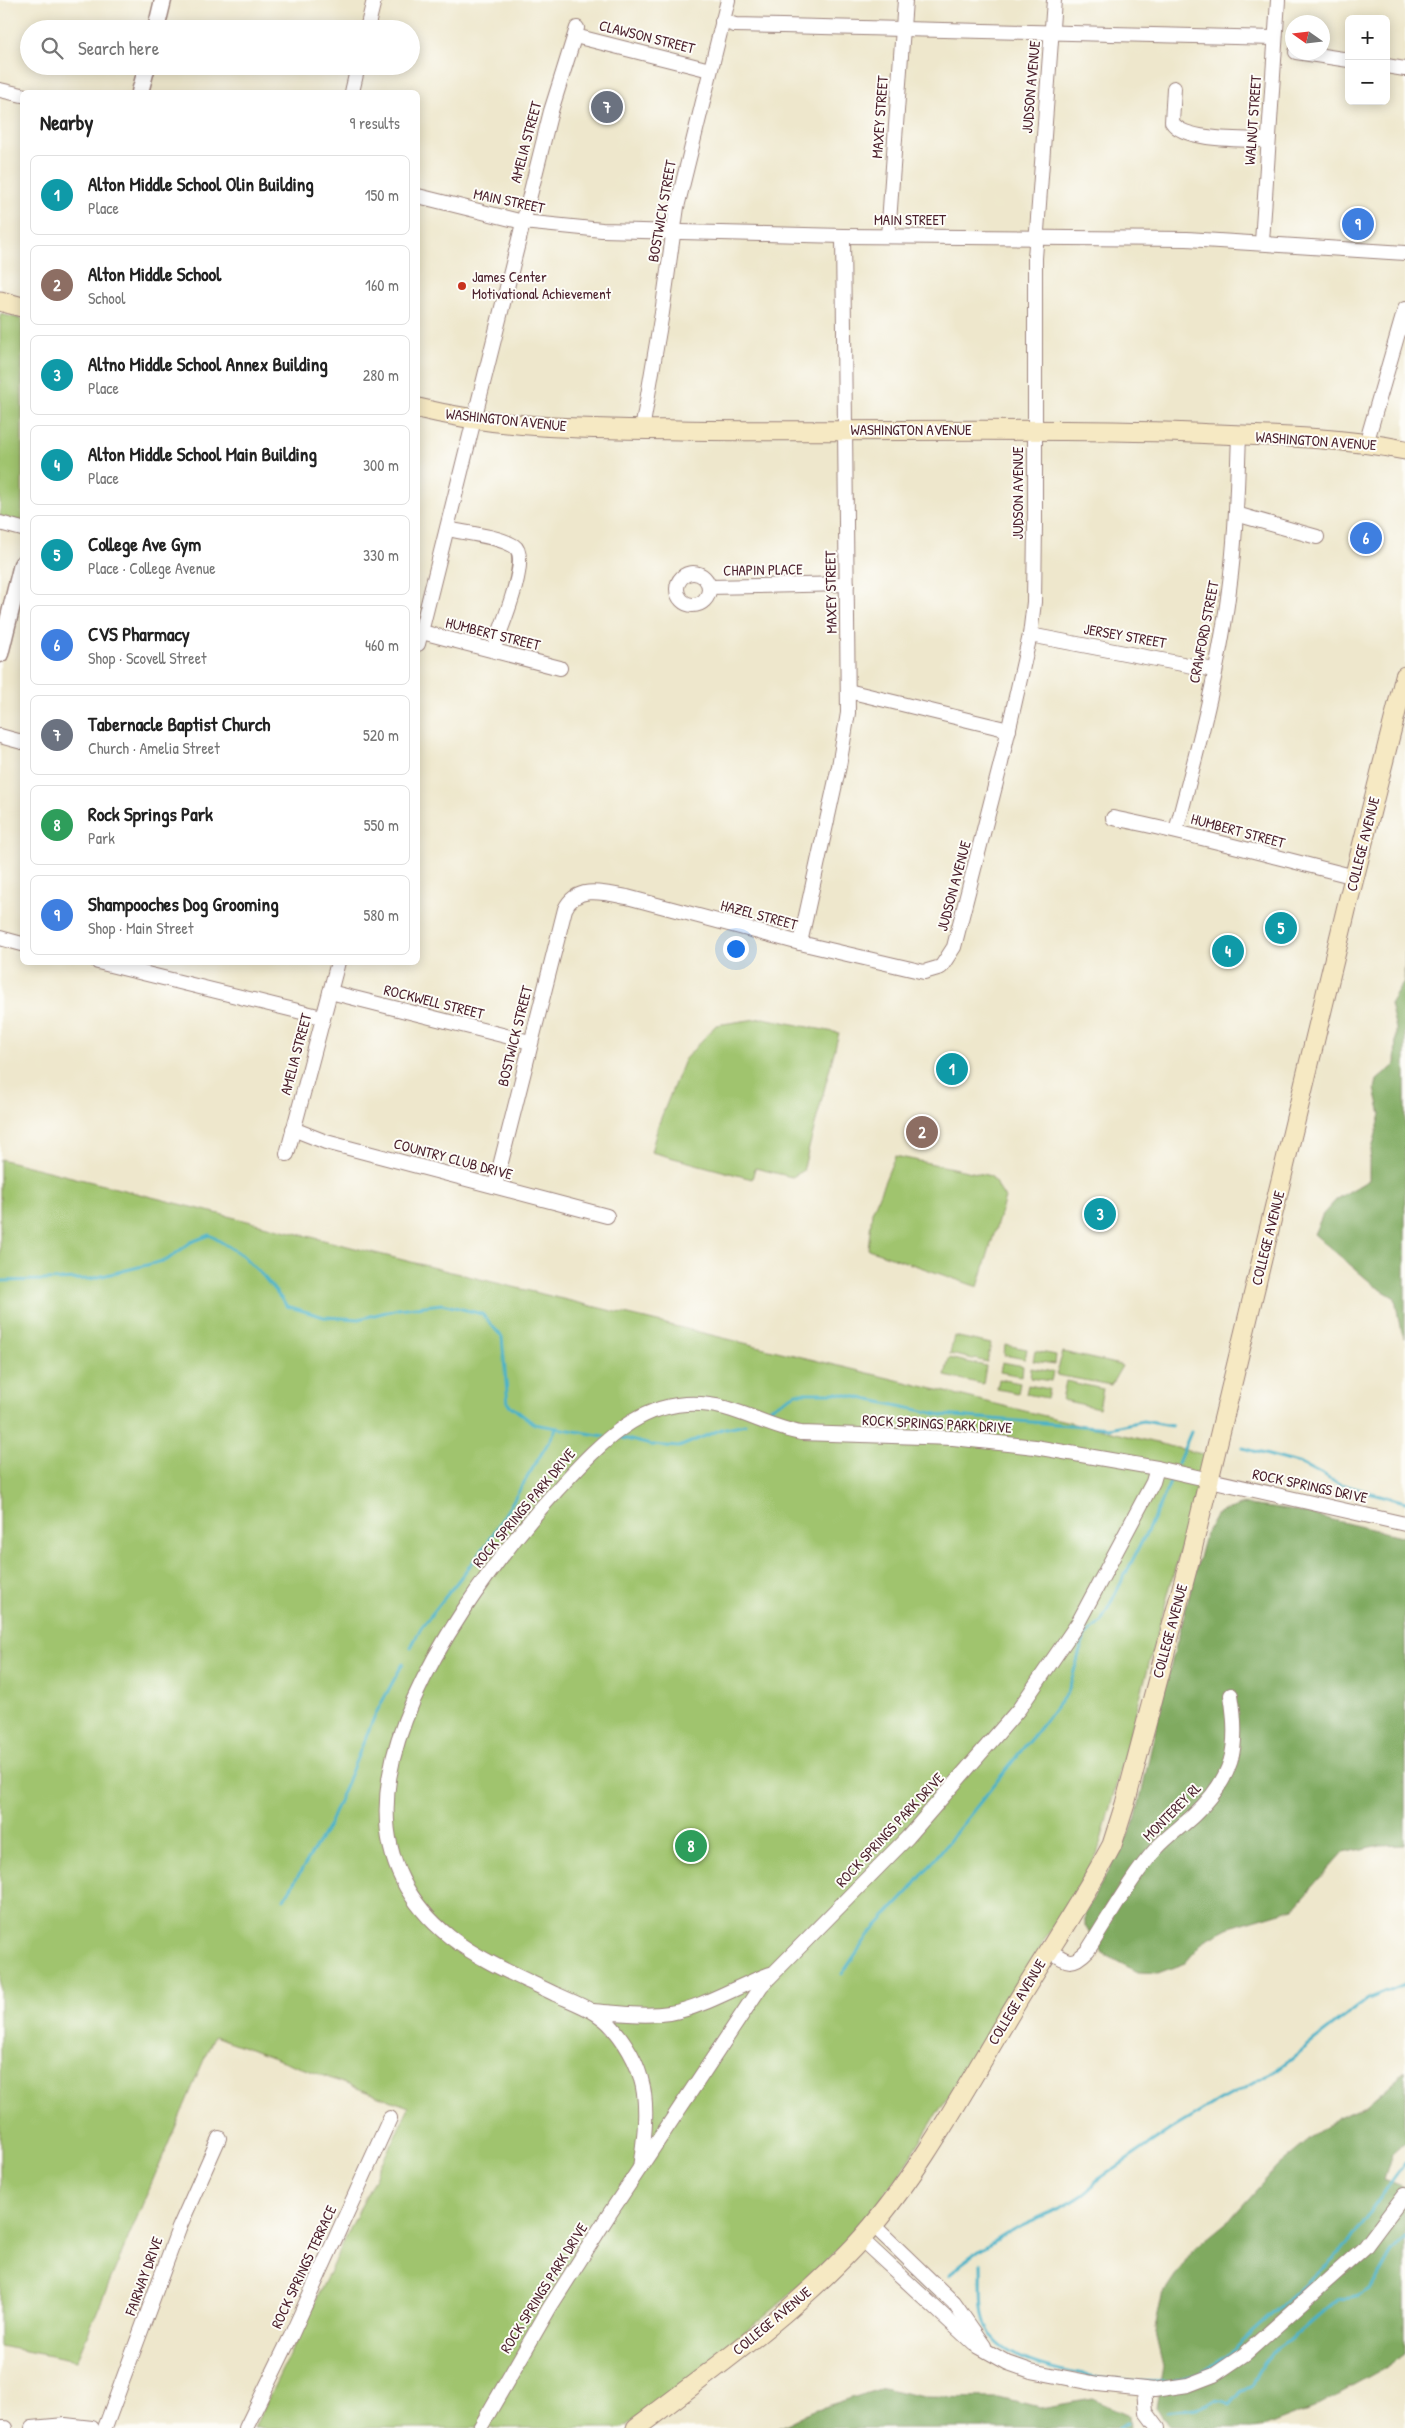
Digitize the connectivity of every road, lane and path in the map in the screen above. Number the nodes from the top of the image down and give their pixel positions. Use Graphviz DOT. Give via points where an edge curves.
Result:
graph roads {
  1 [pos="163,0"];
  2 [pos="374,0"];
  3 [pos="728,0"];
  4 [pos="905,0"];
  5 [pos="1054,0"];
  6 [pos="1278,0"];
  7 [pos="158,20"];
  8 [pos="370,20"];
  9 [pos="722,21"];
  10 [pos="903,29"];
  11 [pos="576,32"];
  12 [pos="1052,33"];
  13 [pos="1275,44"];
  14 [pos="1285,48"];
  15 [pos="1330,57"];
  16 [pos="1345,59"];
  17 [pos="1390,67"];
  18 [pos="1405,69"];
  19 [pos="710,70"];
  20 [pos="144,75"];
  21 [pos="356,75"];
  22 [pos="1174,88"];
  23 [pos="0,90"];
  24 [pos="140,90"];
  25 [pos="352,90"];
  26 [pos="20,95"];
  27 [pos="1268,140"];
  28 [pos="420,196"];
  29 [pos="523,222"];
  30 [pos="672,233"];
  31 [pos="843,236"];
  32 [pos="888,236"];
  33 [pos="1036,236"];
  34 [pos="1262,242"];
  35 [pos="1405,253"];
  36 [pos="0,301"];
  37 [pos="20,306"];
  38 [pos="1405,309"];
  39 [pos="420,408"];
  40 [pos="474,419"];
  41 [pos="642,430"];
  42 [pos="844,430"];
  43 [pos="1034,430"];
  44 [pos="1239,436"];
  45 [pos="1366,444"];
  46 [pos="1405,450"];
  47 [pos="1236,514"];
  48 [pos="0,523"];
  49 [pos="20,528"];
  50 [pos="447,529"];
  51 [pos="1317,537"];
  52 [pos="20,572"];
  53 [pos="847,584"];
  54 [pos="709,587"];
  55 [pos="420,628"];
  56 [pos="420,635"];
  57 [pos="1030,636"];
  58 [pos="493,650"];
  59 [pos="0,654"];
  60 [pos="560,668"];
  61 [pos="1214,670"];
  62 [pos="1405,676"];
  63 [pos="848,691"];
  64 [pos="1400,715"];
  65 [pos="1009,730"];
  66 [pos="0,736"];
  67 [pos="20,741"];
  68 [pos="1113,818"];
  69 [pos="1176,831"];
  70 [pos="1355,877"];
  71 [pos="574,897"];
  72 [pos="0,938"];
  73 [pos="20,943"];
  74 [pos="800,943"];
  75 [pos="120,965"];
  76 [pos="337,965"];
  77 [pos="134,967"];
  78 [pos="936,970"];
  79 [pos="330,992"];
  80 [pos="322,1017"];
  81 [pos="530,1042"];
  82 [pos="293,1129"];
  83 [pos="287,1154"];
  84 [pos="495,1186"];
  85 [pos="607,1216"];
  86 [pos="1157,1468"];
  87 [pos="1209,1480"];
  88 [pos="1405,1524"];
  89 [pos="1231,1696"];
  90 [pos="1048,1949"];
  91 [pos="772,1973"];
  92 [pos="592,2011"];
  93 [pos="390,2118"];
  94 [pos="218,2138"];
  95 [pos="640,2168"];
  96 [pos="1405,2194"];
  97 [pos="873,2224"];
  98 [pos="861,2239"];
  99 [pos="985,2349"];
  100 [pos="1144,2390"];
  101 [pos="0,2428"];
  102 [pos="5,2428"];
  103 [pos="32,2428"];
  104 [pos="92,2428"];
  105 [pos="106,2428"];
  106 [pos="246,2428"];
  107 [pos="480,2428"];
  108 [pos="636,2428"];
  109 [pos="1158,2428"];
  1 -- 7 [label="street"];
  2 -- 8 [label="street"];
  3 -- 9 [label="street, BOSTWICK STREET"];
  4 -- 10 [label="street, MAXEY STREET"];
  5 -- 12 [label="street, JUDSON AVENUE"];
  6 -- 13 [label="street, WALNUT STREET"];
  9 -- 10 [label="street"];
  9 -- 19 [label="street, BOSTWICK STREET"];
  10 -- 12 [label="street"];
  10 -- 32 [label="street, MAXEY STREET"];
  11 -- 19 [label="street, CLAWSON STREET"];
  11 -- 29 [label="street, AMELIA STREET" via="553,102"];
  12 -- 13 [label="street"];
  12 -- 33 [label="street, JUDSON AVENUE"];
  13 -- 14 [label="street"];
  13 -- 27 [label="street, WALNUT STREET"];
  15 -- 16 [label="street"];
  17 -- 18 [label="street"];
  19 -- 30 [label="street, BOSTWICK STREET"];
  20 -- 24 [label="street"];
  21 -- 25 [label="street"];
  22 -- 27 [label="street" via="1172,122 1178,129 1198,136"];
  23 -- 26 [label="street"];
  27 -- 34 [label="street, WALNUT STREET"];
  28 -- 29 [label="street, MAIN STREET"];
  29 -- 30 [label="street, MAIN STREET"];
  29 -- 40 [label="street, AMELIA STREET"];
  30 -- 31 [label="street, MAIN STREET"];
  30 -- 41 [label="street, BOSTWICK STREET"];
  31 -- 32 [label="street, MAIN STREET"];
  31 -- 42 [label="street, MAXEY STREET"];
  32 -- 33 [label="street, MAIN STREET"];
  33 -- 34 [label="street, MAIN STREET"];
  33 -- 43 [label="street, JUDSON AVENUE"];
  34 -- 35 [label="street, MAIN STREET"];
  36 -- 37 [label="main road"];
  38 -- 45 [label="street"];
  39 -- 40 [label="main road, WASHINGTON AVENUE"];
  40 -- 41 [label="main road, WASHINGTON AVENUE"];
  40 -- 50 [label="street, AMELIA STREET"];
  41 -- 42 [label="main road, WASHINGTON AVENUE"];
  42 -- 43 [label="main road, WASHINGTON AVENUE"];
  42 -- 53 [label="street, MAXEY STREET"];
  43 -- 44 [label="main road, WASHINGTON AVENUE"];
  43 -- 57 [label="street, JUDSON AVENUE" via="1035,544"];
  44 -- 45 [label="main road, WASHINGTON AVENUE"];
  44 -- 47 [label="street, CRAWFORD STREET"];
  45 -- 46 [label="main road, WASHINGTON AVENUE"];
  47 -- 51 [label="street"];
  47 -- 61 [label="street, CRAWFORD STREET" via="1230,590"];
  48 -- 49 [label="street"];
  50 -- 55 [label="street, AMELIA STREET"];
  50 -- 58 [label="street" via="513,545 520,553 520,570"];
  52 -- 59 [label="street"];
  53 -- 54 [label="street, CHAPIN PLACE"];
  53 -- 63 [label="street, MAXEY STREET"];
  56 -- 58 [label="street, HUMBERT STREET"];
  57 -- 61 [label="street, JERSEY STREET"];
  57 -- 65 [label="street, JUDSON AVENUE"];
  58 -- 60 [label="street, HUMBERT STREET"];
  61 -- 69 [label="street, CRAWFORD STREET"];
  62 -- 64 [label="main road, COLLEGE AVENUE"];
  63 -- 65 [label="street"];
  63 -- 74 [label="street, MAXEY STREET" via="846,731"];
  64 -- 70 [label="main road, COLLEGE AVENUE"];
  65 -- 78 [label="street, JUDSON AVENUE" via="963,919 950,956"];
  66 -- 67 [label="street"];
  68 -- 69 [label="street, HUMBERT STREET"];
  69 -- 70 [label="street, HUMBERT STREET"];
  70 -- 87 [label="main road, COLLEGE AVENUE"];
  71 -- 74 [label="street, HAZEL STREET" via="592,891 608,893"];
  71 -- 81 [label="street, BOSTWICK STREET" via="565,909"];
  72 -- 73 [label="street"];
  74 -- 78 [label="street, HAZEL STREET" via="908,970"];
  75 -- 77 [label="street"];
  76 -- 79 [label="street, AMELIA STREET"];
  77 -- 80 [label="street"];
  79 -- 80 [label="street, AMELIA STREET"];
  79 -- 81 [label="street, ROCKWELL STREET"];
  80 -- 82 [label="street, AMELIA STREET"];
  81 -- 84 [label="street, BOSTWICK STREET"];
  82 -- 83 [label="street, AMELIA STREET"];
  82 -- 84 [label="street, COUNTRY CLUB DRIVE" via="326,1142"];
  84 -- 85 [label="street, COUNTRY CLUB DRIVE"];
  86 -- 87 [label="street, ROCK SPRINGS PARK DRIVE"];
  86 -- 91 [label="street, ROCK SPRINGS PARK DRIVE" via="1103,1580 1050,1666 1019,1708 908,1837"];
  86 -- 92 [label="street, ROCK SPRINGS PARK DRIVE" via="1006,1443 801,1433 780,1429 740,1412 698,1404 671,1406 643,1415 593,1450 511,1544 434,1658 396,1742 386,1814 394,1859 403,1881 410,1896 430,1920 471,1951"];
  87 -- 88 [label="street, ROCK SPRINGS DRIVE"];
  87 -- 90 [label="main road, COLLEGE AVENUE" via="1116,1835"];
  89 -- 90 [label="street, MONTEREY RL" via="1236,1735 1234,1752 1219,1787 1156,1849 1079,1959 1066,1960"];
  90 -- 97 [label="main road, COLLEGE AVENUE" via="921,2159"];
  91 -- 92 [label="street, ROCK SPRINGS PARK DRIVE" via="688,2009 671,2013 638,2015"];
  91 -- 95 [label="street, ROCK SPRINGS PARK DRIVE"];
  92 -- 95 [label="street, ROCK SPRINGS PARK DRIVE" via="618,2036 634,2061 641,2080 647,2121"];
  93 -- 106 [label="street, ROCK SPRINGS TERRACE"];
  94 -- 105 [label="street, FAIRWAY DRIVE" via="179,2228"];
  95 -- 107 [label="street, ROCK SPRINGS PARK DRIVE" via="550,2307"];
  96 -- 100 [label="street" via="1365,2247 1245,2354 1214,2375 1188,2385"];
  97 -- 98 [label="main road, COLLEGE AVENUE"];
  97 -- 99 [label="street" via="954,2303"];
  98 -- 99 [label="street" via="962,2334"];
  98 -- 108 [label="main road, COLLEGE AVENUE" via="799,2299 707,2375"];
  99 -- 100 [label="street" via="1008,2363 1031,2371"];
  100 -- 109 [label="street" via="1146,2412"];
  101 -- 102 [label="street"];
  103 -- 104 [label="street" via="65,2425"];
}
